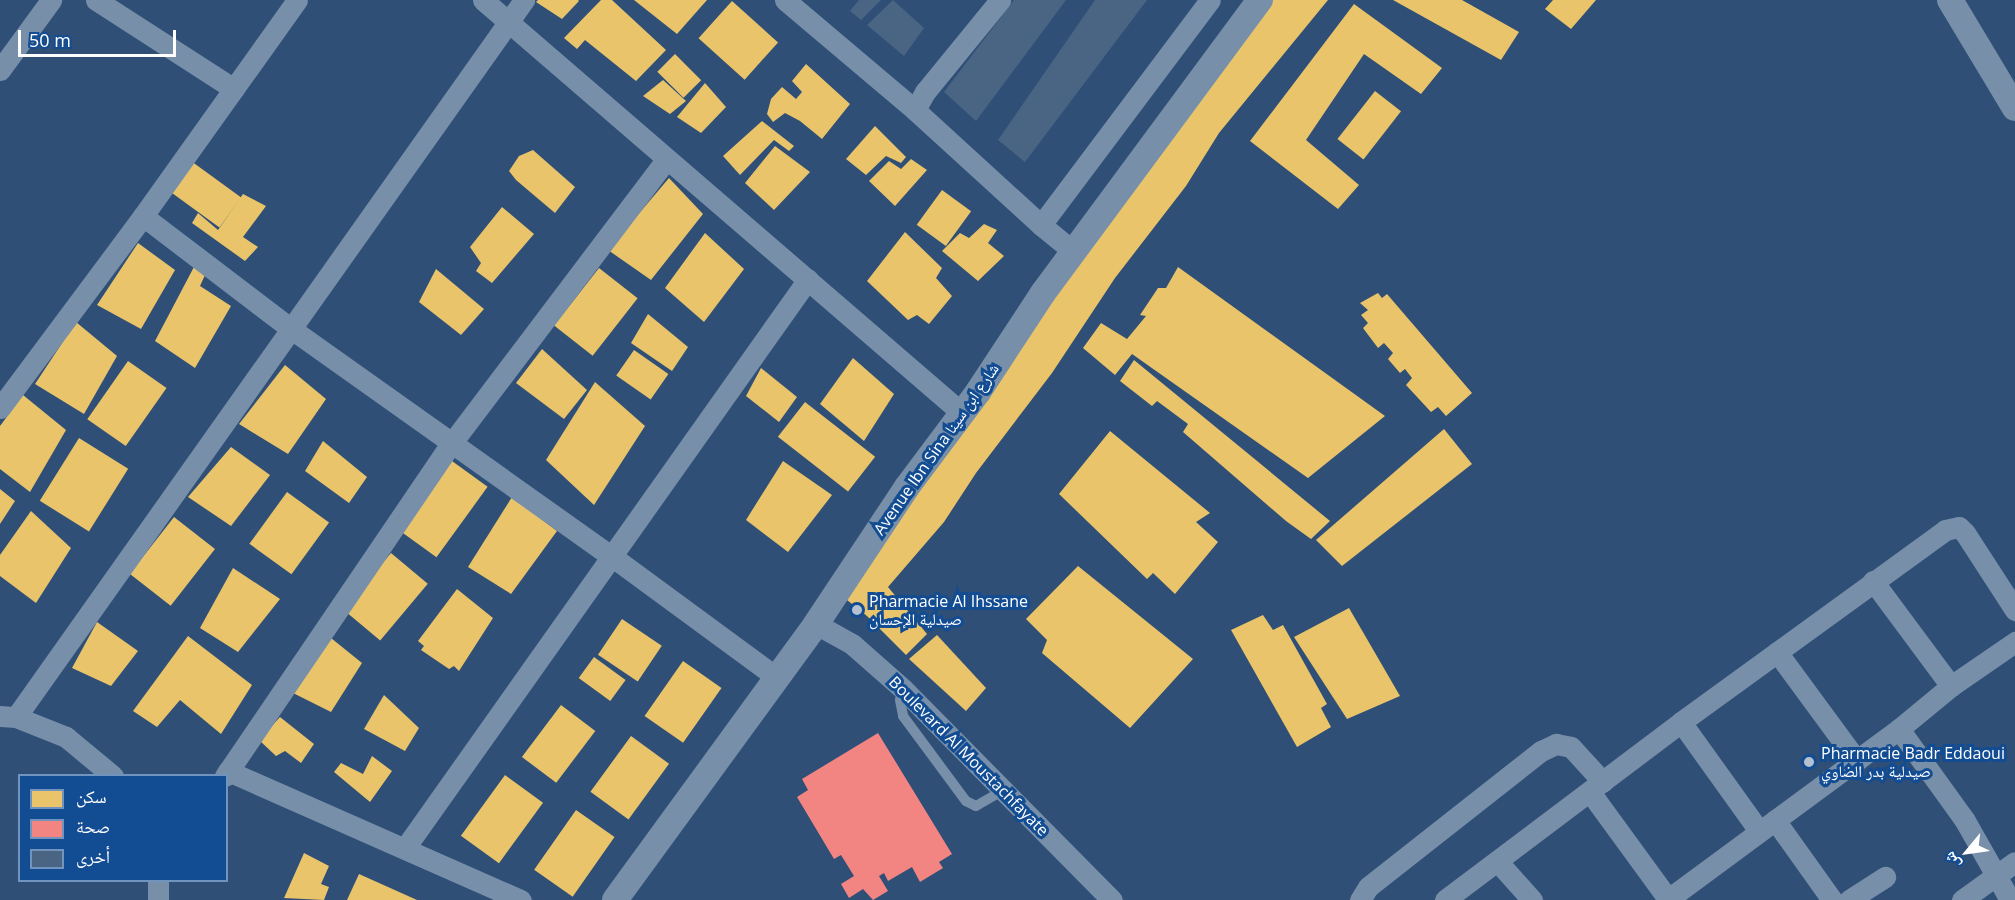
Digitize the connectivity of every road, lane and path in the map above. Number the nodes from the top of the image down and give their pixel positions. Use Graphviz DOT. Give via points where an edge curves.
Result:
graph roads {
  1 [pos="51,0"];
  2 [pos="96,0"];
  3 [pos="297,0"];
  4 [pos="483,0"];
  5 [pos="524,0"];
  6 [pos="785,0"];
  7 [pos="1000,0"];
  8 [pos="1210,0"];
  9 [pos="1260,0"];
  10 [pos="1950,0"];
  11 [pos="507,20"];
  12 [pos="0,70"];
  13 [pos="234,89"];
  14 [pos="2015,108"];
  15 [pos="915,110"];
  16 [pos="666,160"];
  17 [pos="143,216"];
  18 [pos="1041,225"];
  19 [pos="1074,252"];
  20 [pos="808,279"];
  21 [pos="290,328"];
  22 [pos="0,408"];
  23 [pos="962,413"];
  24 [pos="451,444"];
  25 [pos="610,555"];
  26 [pos="1873,581"];
  27 [pos="2015,610"];
  28 [pos="816,624"];
  29 [pos="2015,642"];
  30 [pos="1777,652"];
  31 [pos="776,677"];
  32 [pos="1951,686"];
  33 [pos="903,690"];
  34 [pos="8,717"];
  35 [pos="1681,722"];
  36 [pos="1899,729"];
  37 [pos="1857,761"];
  38 [pos="226,773"];
  39 [pos="111,774"];
  40 [pos="1597,787"];
  41 [pos="1004,790"];
  42 [pos="1767,825"];
  43 [pos="405,848"];
  44 [pos="1498,862"];
  45 [pos="2015,862"];
  46 [pos="1996,876"];
  47 [pos="1885,877"];
  48 [pos="158,882"];
  49 [pos="158,900"];
  50 [pos="521,900"];
  51 [pos="615,900"];
  52 [pos="1112,900"];
  53 [pos="1360,900"];
  54 [pos="1445,900"];
  55 [pos="1532,900"];
  56 [pos="1667,900"];
  57 [pos="1832,900"];
  58 [pos="1849,900"];
  59 [pos="1962,900"];
  60 [pos="2010,900"];
  1 -- 12 [label="street"];
  2 -- 13 [label="street"];
  3 -- 13 [label="street"];
  4 -- 11 [label="street"];
  5 -- 11 [label="street"];
  6 -- 15 [label="street"];
  7 -- 15 [label="street" via="925,92"];
  8 -- 18 [label="street"];
  9 -- 19 [label="street, Avenue Ibn Sina شارع ابن سينا"];
  10 -- 14 [label="street"];
  11 -- 16 [label="street"];
  11 -- 21 [label="street"];
  13 -- 17 [label="street"];
  15 -- 18 [label="street"];
  16 -- 20 [label="street"];
  16 -- 24 [label="street"];
  17 -- 21 [label="street"];
  17 -- 22 [label="street"];
  18 -- 19 [label="street"];
  19 -- 23 [label="street, Avenue Ibn Sina شارع ابن سينا"];
  20 -- 23 [label="street"];
  20 -- 25 [label="street"];
  21 -- 24 [label="street"];
  21 -- 34 [label="street"];
  23 -- 28 [label="street, Avenue Ibn Sina شارع ابن سينا" via="907,487"];
  24 -- 25 [label="street"];
  24 -- 38 [label="street"];
  25 -- 31 [label="street"];
  25 -- 43 [label="street"];
  26 -- 27 [label="street" via="1945,530 1959,527"];
  26 -- 30 [label="street"];
  26 -- 32 [label="street"];
  28 -- 31 [label="street, Avenue Ibn Sina شارع ابن سينا"];
  28 -- 33 [label="street, Boulevard Al Moustachfayate" via="852,644"];
  29 -- 32 [label="street"];
  30 -- 35 [label="street"];
  30 -- 37 [label="street"];
  31 -- 51 [label="street, Avenue Ibn Sina شارع ابن سينا"];
  32 -- 36 [label="street"];
  33 -- 41 [label="street, Boulevard Al Moustachfayate"];
  33 -- 41 [label="lane" via="903,716 966,801 976,806"];
  34 -- 39 [label="street" via="66,737"];
  35 -- 40 [label="street"];
  35 -- 42 [label="street"];
  36 -- 37 [label="street"];
  36 -- 46 [label="street" via="1964,819"];
  37 -- 42 [label="street"];
  38 -- 43 [label="street"];
  40 -- 44 [label="street"];
  40 -- 53 [label="street" via="1572,747 1556,744 1541,751 1368,887"];
  40 -- 56 [label="street"];
  41 -- 52 [label="street, Boulevard Al Moustachfayate"];
  42 -- 56 [label="street"];
  42 -- 57 [label="street"];
  43 -- 50 [label="street"];
  44 -- 54 [label="street"];
  44 -- 55 [label="street"];
  45 -- 46 [label="street"];
  46 -- 59 [label="street"];
  46 -- 60 [label="street"];
  47 -- 58 [label="street"];
  48 -- 49 [label="street"];
}
